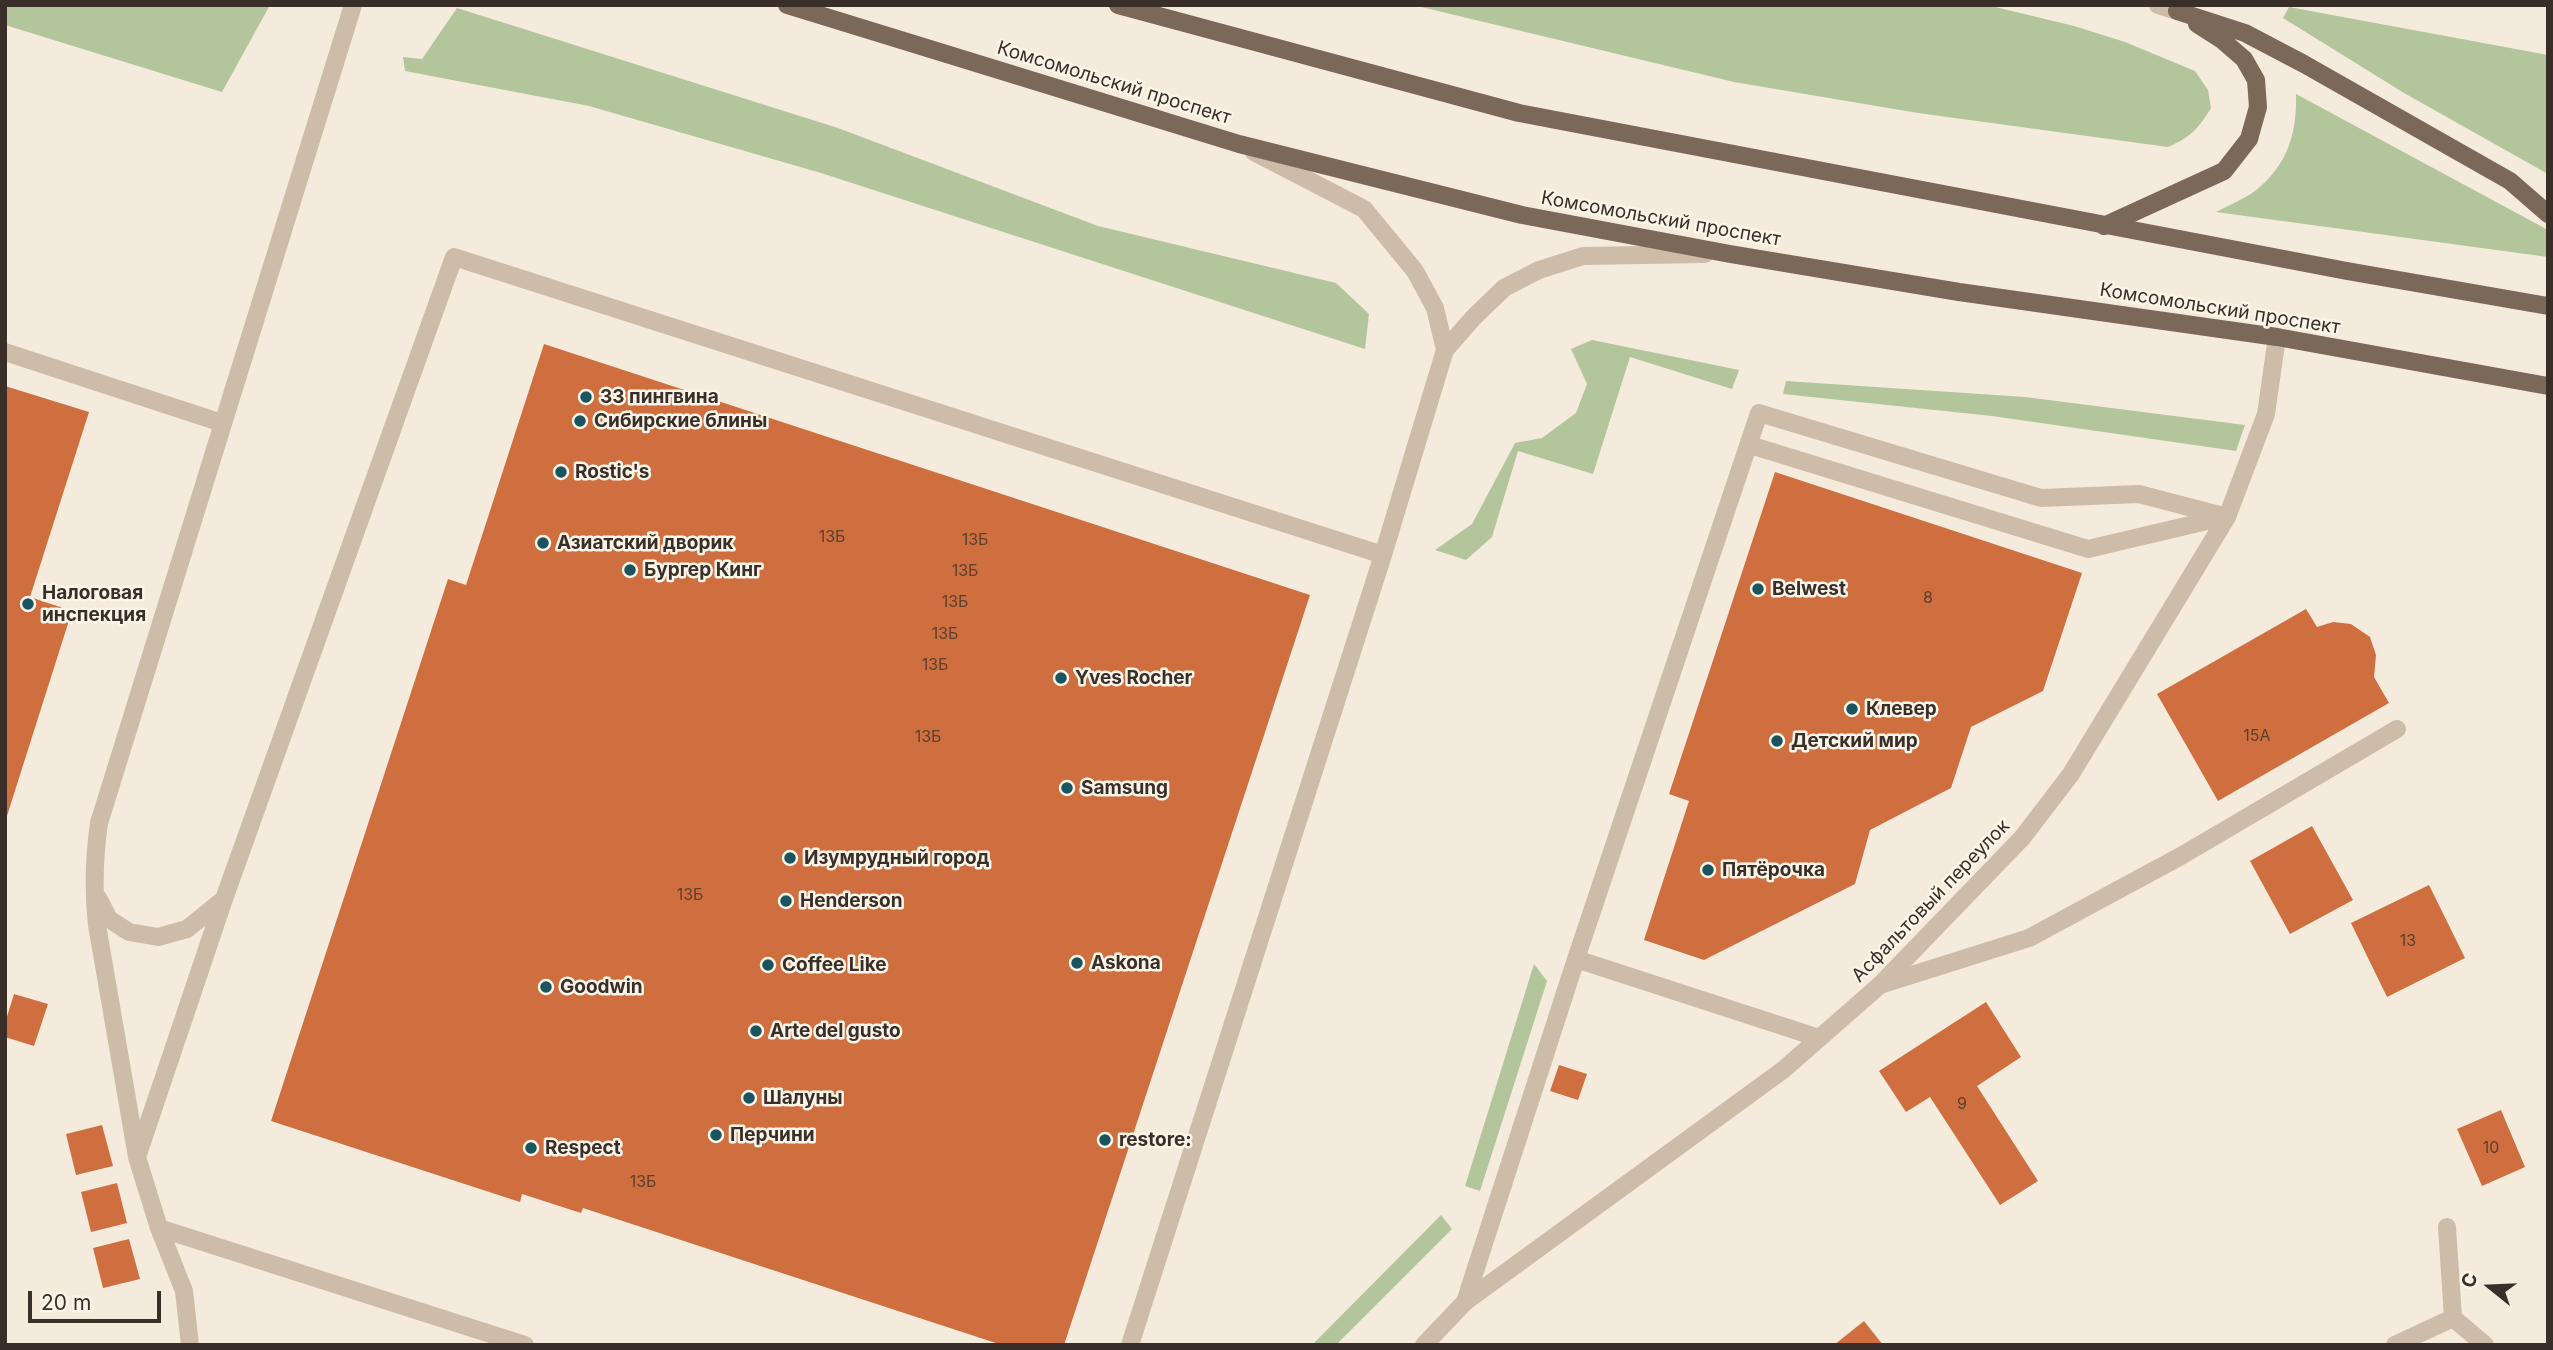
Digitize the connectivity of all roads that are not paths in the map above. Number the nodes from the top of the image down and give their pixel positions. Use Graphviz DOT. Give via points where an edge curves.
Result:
graph roads {
  1 [pos="353,5"];
  2 [pos="787,5"];
  3 [pos="1118,5"];
  4 [pos="2158,5"];
  5 [pos="2177,11"];
  6 [pos="1239,144"];
  7 [pos="2548,214"];
  8 [pos="2104,226"];
  9 [pos="1730,254"];
  10 [pos="2548,306"];
  11 [pos="2277,337"];
  12 [pos="1445,350"];
  13 [pos="5,352"];
  14 [pos="2548,386"];
  15 [pos="222,423"];
  16 [pos="1750,445"];
  17 [pos="2227,517"];
  18 [pos="1383,555"];
  19 [pos="2397,729"];
  20 [pos="93,889"];
  21 [pos="223,898"];
  22 [pos="1576,959"];
  23 [pos="1880,985"];
  24 [pos="1819,1038"];
  25 [pos="137,1157"];
  26 [pos="2447,1227"];
  27 [pos="159,1228"];
  28 [pos="1465,1302"];
  29 [pos="2453,1318"];
  30 [pos="190,1345"];
  31 [pos="525,1345"];
  32 [pos="1129,1345"];
  33 [pos="1423,1345"];
  34 [pos="2395,1345"];
  35 [pos="2485,1345"];
  1 -- 15 [label="street"];
  2 -- 6 [label="main road, Комсомольский проспект"];
  3 -- 8 [label="main road" via="1519,113"];
  4 -- 5 [label="street"];
  5 -- 7 [label="main road" via="2245,33 2304,64 2510,181"];
  5 -- 8 [label="main road" via="2244,59 2256,80 2258,107 2249,139 2224,171"];
  6 -- 9 [label="main road, Комсомольский проспект" via="1522,215"];
  6 -- 12 [label="street" via="1364,209 1415,271 1434,309"];
  8 -- 10 [label="main road"];
  9 -- 11 [label="main road, Комсомольский проспект"];
  9 -- 12 [label="street" via="1583,256 1539,270 1504,288"];
  11 -- 14 [label="main road, Комсомольский проспект"];
  11 -- 17 [label="street, Асфальтовый переулок" via="2266,414"];
  12 -- 18 [label="street"];
  13 -- 15 [label="street"];
  15 -- 20 [label="street" via="99,823"];
  16 -- 17 [label="street" via="2088,549"];
  16 -- 17 [label="street" via="1759,413 2041,498 2140,495"];
  16 -- 22 [label="street"];
  17 -- 23 [label="street, Асфальтовый переулок" via="2071,774 2022,838"];
  18 -- 21 [label="street" via="454,257"];
  18 -- 32 [label="street"];
  19 -- 23 [label="street" via="2181,856 2029,938"];
  20 -- 21 [label="street" via="109,919 129,932 158,937 187,929"];
  20 -- 25 [label="street"];
  21 -- 25 [label="street"];
  22 -- 24 [label="street"];
  22 -- 28 [label="street"];
  23 -- 24 [label="street, Асфальтовый переулок"];
  24 -- 28 [label="street, Асфальтовый переулок" via="1783,1070"];
  25 -- 27 [label="street"];
  26 -- 29 [label="street"];
  27 -- 30 [label="street" via="184,1291"];
  27 -- 31 [label="street"];
  28 -- 33 [label="street, Асфальтовый переулок"];
  29 -- 34 [label="street"];
  29 -- 35 [label="street"];
}
